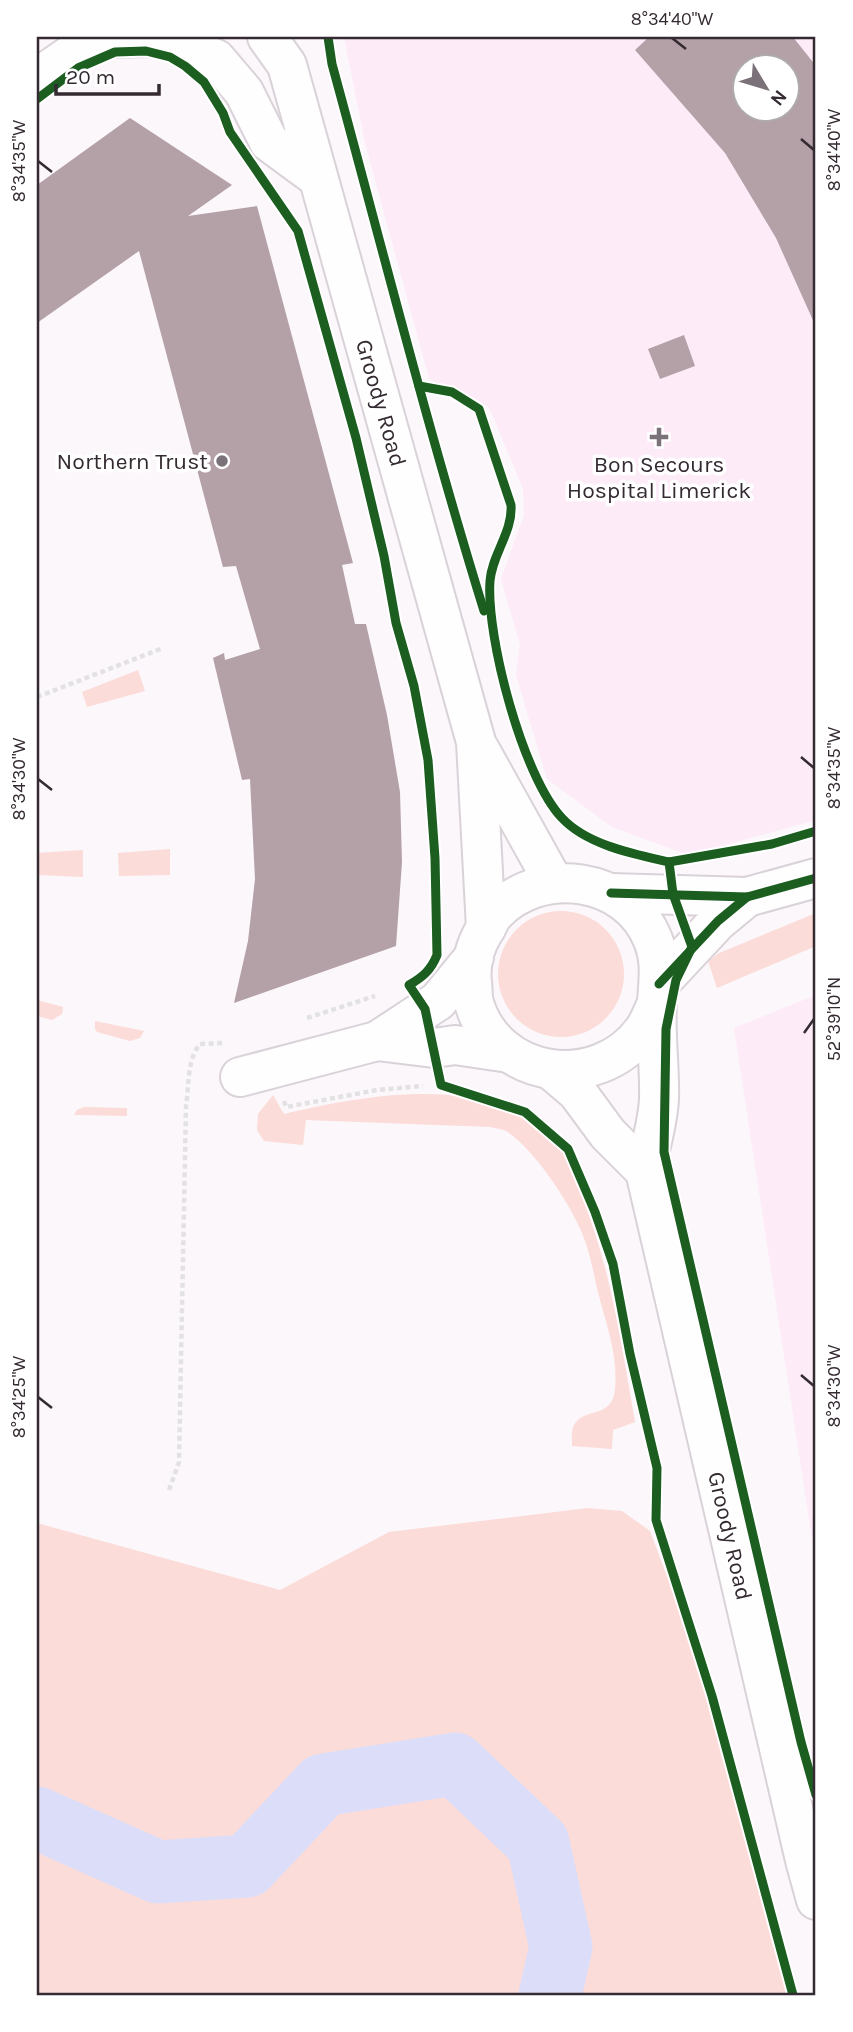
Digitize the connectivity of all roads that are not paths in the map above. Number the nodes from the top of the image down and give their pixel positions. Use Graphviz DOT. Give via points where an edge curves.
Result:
graph roads {
  1 [pos="282,46"];
  2 [pos="37,78"];
  3 [pos="318,178"];
  4 [pos="476,742"];
  5 [pos="816,878"];
  6 [pos="554,883"];
  7 [pos="611,893"];
  8 [pos="747,897"];
  9 [pos="480,943"];
  10 [pos="658,993"];
  11 [pos="377,1041"];
  12 [pos="509,1052"];
  13 [pos="239,1058"];
  14 [pos="550,1069"];
  15 [pos="645,1171"];
  16 [pos="811,1859"];
  17 [pos="816,1900"];
  1 -- 3 [label="street, Groody Road"];
  2 -- 3 [label="street" via="85,45 113,38 176,42 216,59 244,92 269,142"];
  3 -- 4 [label="street, Groody Road"];
  4 -- 6 [label="street"];
  4 -- 9 [label="street"];
  5 -- 8 [label="street"];
  6 -- 7 [label="street" via="581,883"];
  6 -- 9 [label="street" via="519,894 494,914"];
  7 -- 8 [label="street"];
  7 -- 10 [label="street" via="636,913 653,940 660,971"];
  8 -- 10 [label="street" via="718,921"];
  9 -- 11 [label="street" via="438,1001"];
  9 -- 12 [label="street" via="471,973 474,1003 488,1031"];
  10 -- 14 [label="street" via="644,1030 622,1052 596,1067"];
  10 -- 15 [label="street" via="659,1101"];
  11 -- 12 [label="street"];
  11 -- 13 [label="street"];
  12 -- 14 [label="street" via="536,1067"];
  14 -- 15 [label="street" via="577,1092 608,1134"];
  15 -- 16 [label="street, Groody Road"];
  16 -- 17 [label="street, Groody Road"];
}
